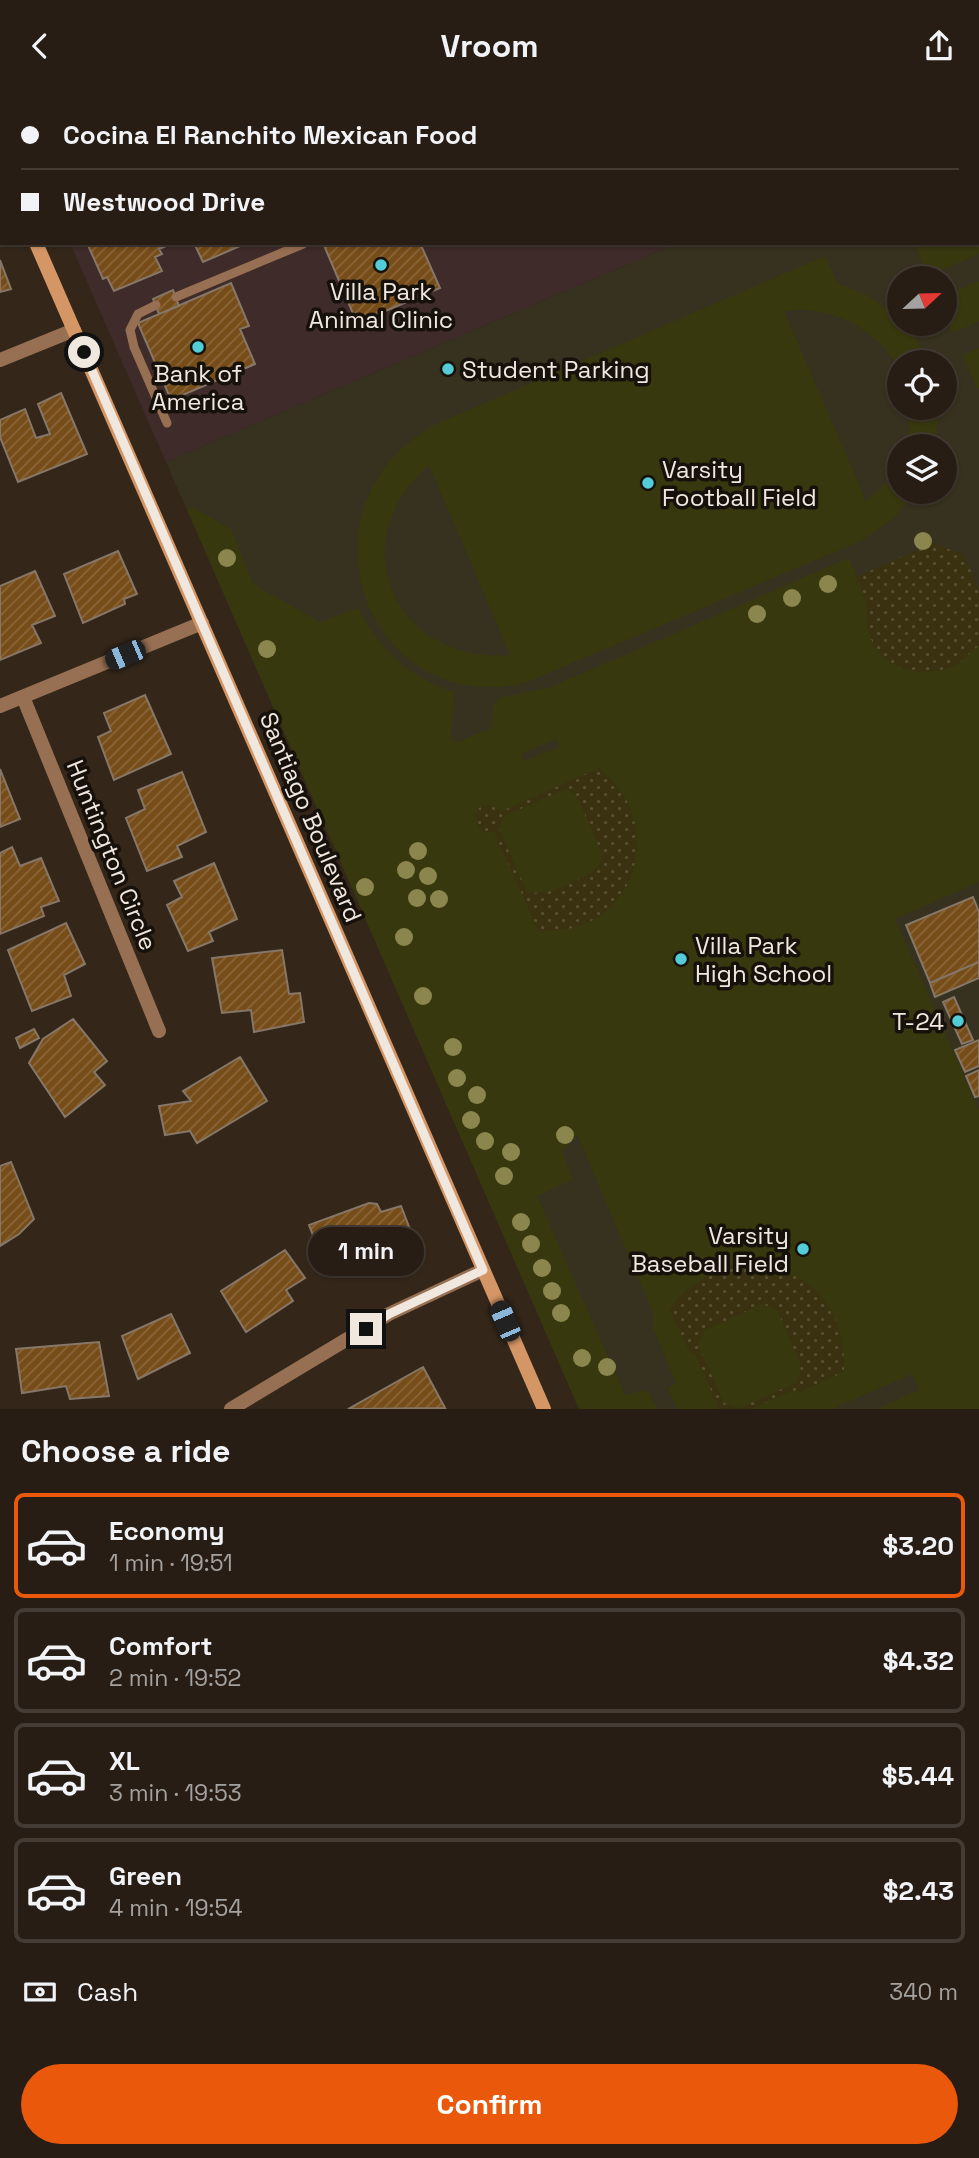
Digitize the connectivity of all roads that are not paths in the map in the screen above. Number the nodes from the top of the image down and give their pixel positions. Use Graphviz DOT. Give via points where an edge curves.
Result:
graph roads {
  1 [pos="37,245"];
  2 [pos="301,245"];
  3 [pos="176,297"];
  4 [pos="156,306"];
  5 [pos="74,330"];
  6 [pos="0,360"];
  7 [pos="167,423"];
  8 [pos="202,623"];
  9 [pos="23,697"];
  10 [pos="0,706"];
  11 [pos="159,1031"];
  12 [pos="483,1270"];
  13 [pos="250,1405"];
  14 [pos="231,1409"];
  15 [pos="544,1409"];
  1 -- 5 [label="street, Santiago Boulevard"];
  2 -- 3 [label="lane"];
  4 -- 7 [label="lane" via="138,314 130,330"];
  5 -- 6 [label="street"];
  5 -- 8 [label="street, Santiago Boulevard"];
  8 -- 9 [label="street"];
  8 -- 12 [label="street, Santiago Boulevard"];
  9 -- 10 [label="street"];
  9 -- 11 [label="street, Huntington Circle"];
  12 -- 13 [label="street" via="389,1314"];
  12 -- 15 [label="street, Santiago Boulevard"];
  13 -- 14 [label="street"];
}
